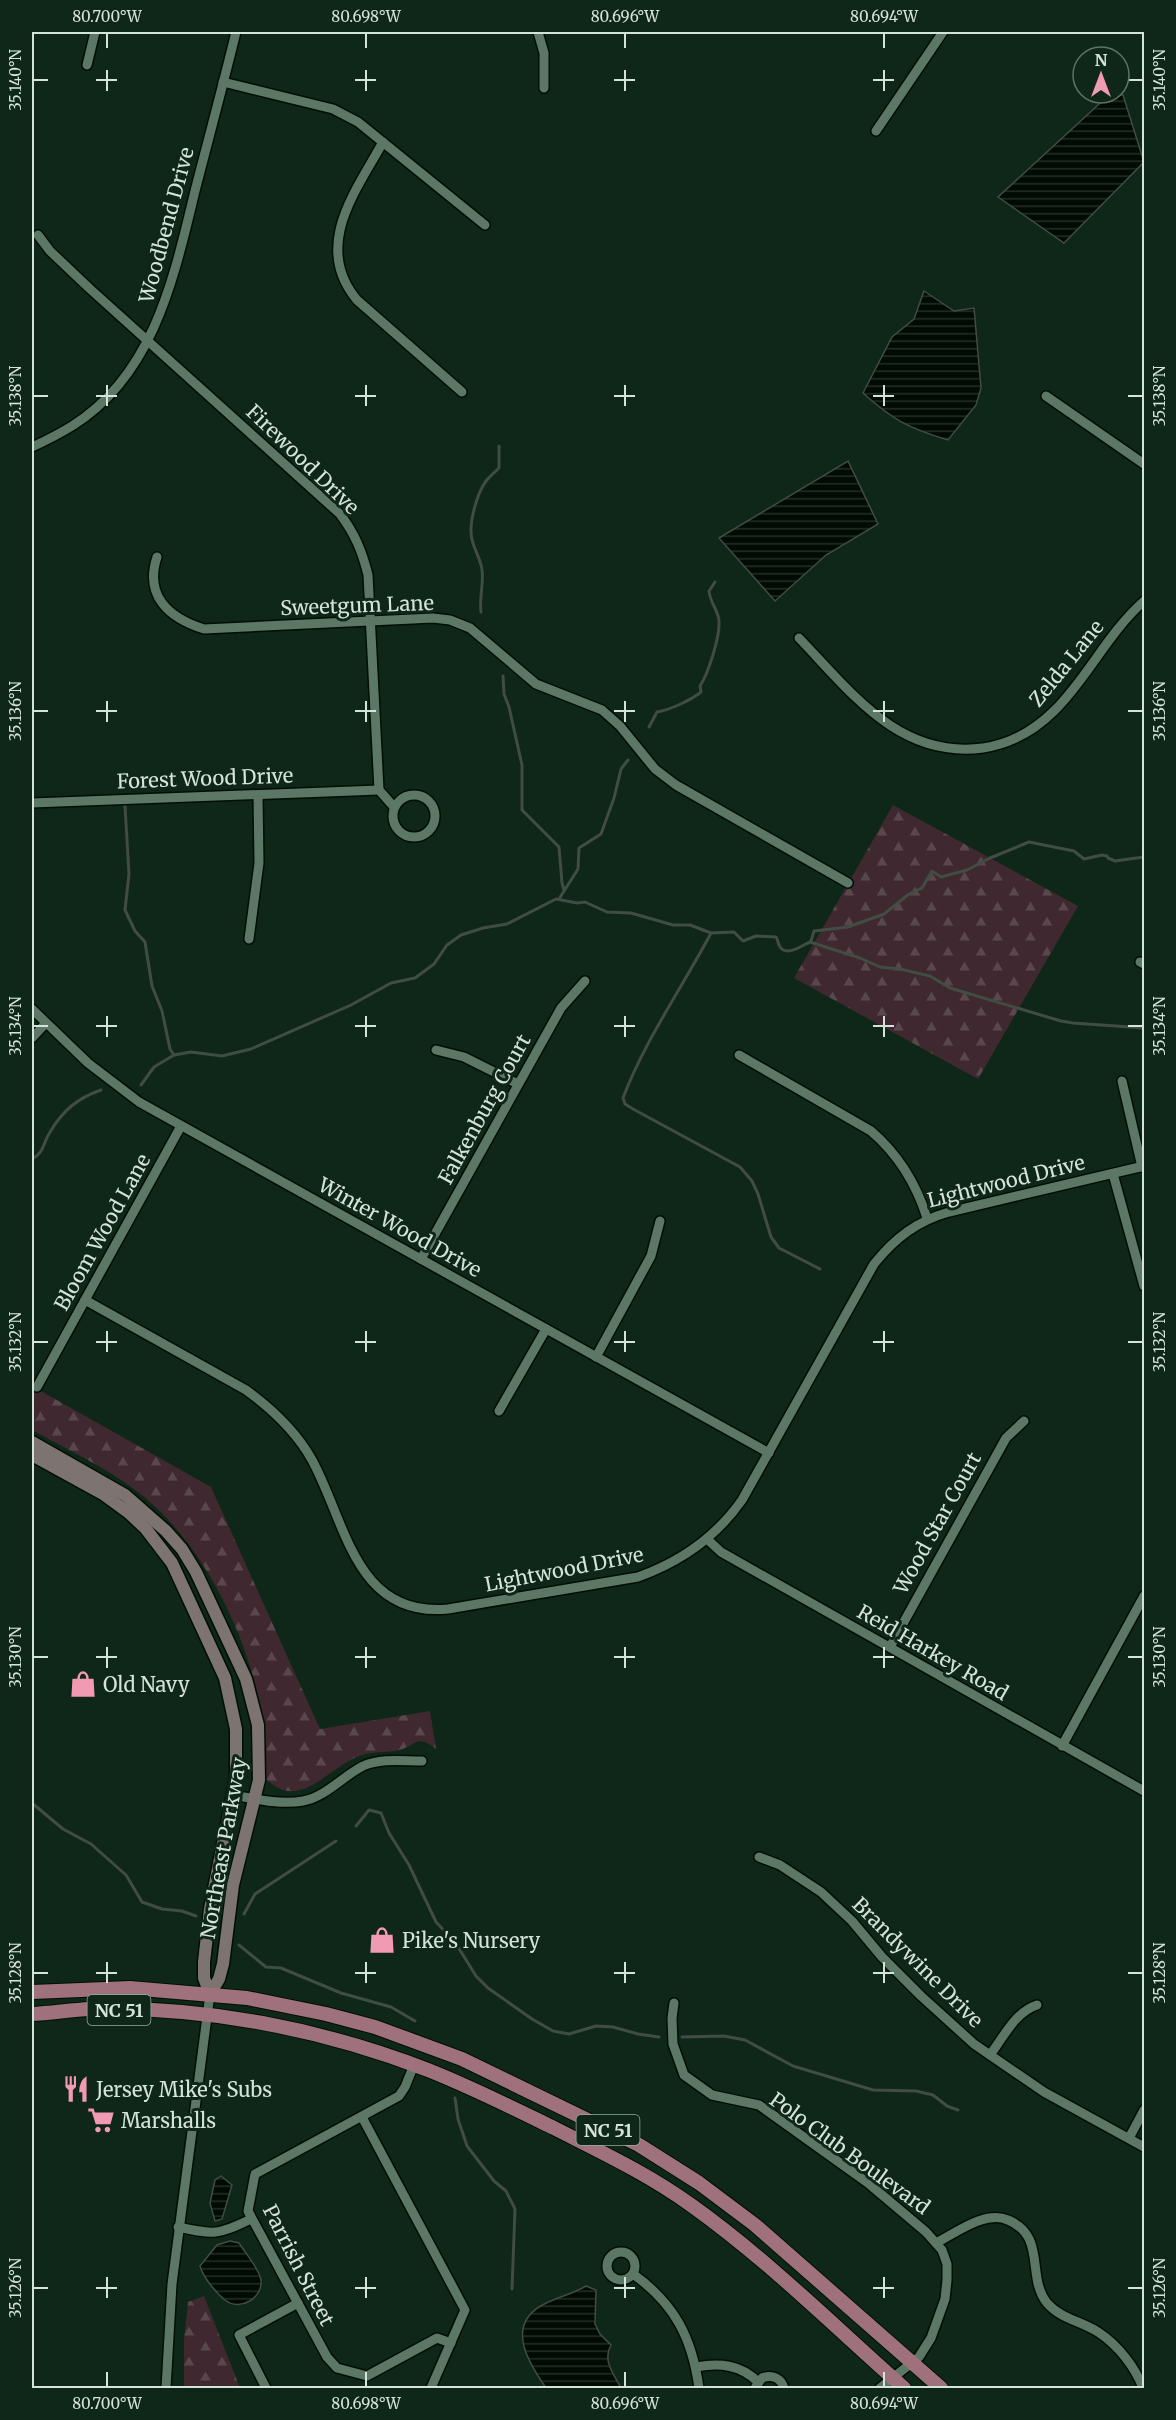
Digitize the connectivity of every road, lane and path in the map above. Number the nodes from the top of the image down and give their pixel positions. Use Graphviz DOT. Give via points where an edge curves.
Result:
graph roads {
  1 [pos="95,32"];
  2 [pos="236,32"];
  3 [pos="538,32"];
  4 [pos="943,32"];
  5 [pos="87,65"];
  6 [pos="223,82"];
  7 [pos="544,88"];
  8 [pos="876,131"];
  9 [pos="383,142"];
  10 [pos="485,225"];
  11 [pos="38,235"];
  12 [pos="148,340"];
  13 [pos="462,392"];
  14 [pos="1046,396"];
  15 [pos="32,447"];
  16 [pos="1144,464"];
  17 [pos="157,557"];
  18 [pos="1144,601"];
  19 [pos="371,621"];
  20 [pos="799,638"];
  21 [pos="379,789"];
  22 [pos="258,795"];
  23 [pos="32,802"];
  24 [pos="394,807"];
  25 [pos="848,883"];
  26 [pos="249,939"];
  27 [pos="585,981"];
  28 [pos="32,1009"];
  29 [pos="46,1023"];
  30 [pos="32,1038"];
  31 [pos="436,1050"];
  32 [pos="739,1055"];
  33 [pos="1122,1081"];
  34 [pos="518,1084"];
  35 [pos="181,1126"];
  36 [pos="1143,1167"];
  37 [pos="1113,1174"];
  38 [pos="927,1218"];
  39 [pos="660,1221"];
  40 [pos="421,1259"];
  41 [pos="1144,1286"];
  42 [pos="85,1300"];
  43 [pos="546,1329"];
  44 [pos="596,1356"];
  45 [pos="37,1387"];
  46 [pos="499,1411"];
  47 [pos="1024,1421"];
  48 [pos="32,1442"];
  49 [pos="769,1453"];
  50 [pos="32,1455"];
  51 [pos="707,1539"];
  52 [pos="1144,1596"];
  53 [pos="890,1647"];
  54 [pos="1062,1746"];
  55 [pos="422,1761"];
  56 [pos="1144,1791"];
  57 [pos="234,1795"];
  58 [pos="254,1798"];
  59 [pos="759,1857"];
  60 [pos="34,1993"];
  61 [pos="210,1994"];
  62 [pos="674,2003"];
  63 [pos="1037,2006"];
  64 [pos="32,2014"];
  65 [pos="207,2015"];
  66 [pos="990,2055"];
  67 [pos="414,2065"];
  68 [pos="1144,2110"];
  69 [pos="362,2117"];
  70 [pos="1129,2138"];
  71 [pos="1144,2147"];
  72 [pos="251,2219"];
  73 [pos="178,2227"];
  74 [pos="936,2243"];
  75 [pos="633,2274"];
  76 [pos="298,2303"];
  77 [pos="451,2343"];
  78 [pos="911,2364"];
  79 [pos="696,2367"];
  80 [pos="893,2384"];
  81 [pos="756,2385"];
  82 [pos="166,2388"];
  83 [pos="266,2388"];
  84 [pos="431,2388"];
  85 [pos="699,2388"];
  86 [pos="784,2388"];
  87 [pos="880,2388"];
  88 [pos="904,2388"];
  89 [pos="941,2388"];
  90 [pos="1143,2388"];
  1 -- 5 [label="street"];
  2 -- 6 [label="street, Woodbend Drive"];
  3 -- 7 [label="street" via="544,53"];
  4 -- 8 [label="street"];
  6 -- 9 [label="street" via="333,109"];
  6 -- 12 [label="street, Woodbend Drive" via="167,300"];
  9 -- 10 [label="street"];
  9 -- 13 [label="street" via="340,224 341,273 357,300"];
  11 -- 12 [label="street, Firewood Drive" via="50,251"];
  12 -- 15 [label="street, Woodbend Drive" via="138,359 104,400 73,426"];
  12 -- 19 [label="street, Firewood Drive" via="340,514 361,548 368,575"];
  14 -- 16 [label="street"];
  17 -- 19 [label="street, Sweetgum Lane" via="152,571 159,600 184,622 204,629"];
  18 -- 20 [label="street, Zelda Lane" via="1119,626 1066,698 1046,718 1014,739 974,749 928,745 893,729"];
  19 -- 21 [label="street, Firewood Drive"];
  19 -- 25 [label="street, Sweetgum Lane" via="433,618 470,628 536,684 602,710 655,769 676,785"];
  21 -- 22 [label="street, Forest Wood Drive"];
  21 -- 24 [label="street"];
  22 -- 23 [label="street, Forest Wood Drive"];
  22 -- 26 [label="street" via="259,862"];
  24 -- 24 [label="street" via="395,825 406,835 423,835 434,823 433,806 425,797 409,795"];
  27 -- 34 [label="street, Falkenburg Court" via="561,1008"];
  28 -- 29 [label="street, Winter Wood Drive"];
  29 -- 30 [label="street"];
  29 -- 35 [label="street, Winter Wood Drive" via="112,1083"];
  31 -- 34 [label="street" via="464,1057"];
  32 -- 38 [label="street" via="881,1139 907,1172"];
  33 -- 36 [label="street"];
  34 -- 40 [label="street, Falkenburg Court"];
  35 -- 40 [label="street, Winter Wood Drive"];
  35 -- 42 [label="street, Bloom Wood Lane"];
  36 -- 37 [label="street, Lightwood Drive"];
  37 -- 38 [label="street, Lightwood Drive"];
  37 -- 41 [label="street"];
  38 -- 49 [label="street, Lightwood Drive" via="900,1235 874,1264"];
  39 -- 44 [label="street" via="651,1256"];
  40 -- 43 [label="street, Winter Wood Drive"];
  42 -- 45 [label="street, Bloom Wood Lane"];
  42 -- 51 [label="street, Lightwood Drive" via="268,1406 312,1461 369,1579 387,1596 406,1606 448,1609 623,1580 666,1566"];
  43 -- 44 [label="street, Winter Wood Drive"];
  43 -- 46 [label="street"];
  44 -- 49 [label="street, Winter Wood Drive"];
  47 -- 53 [label="street, Wood Star Court" via="1006,1438"];
  48 -- 58 [label="street, Northeast Parkway" via="125,1495 182,1550 196,1572 249,1689 258,1734 259,1780"];
  49 -- 51 [label="street, Lightwood Drive" via="734,1511"];
  50 -- 57 [label="street, Northeast Parkway" via="129,1513 172,1563 225,1678 238,1749"];
  51 -- 53 [label="street, Reid Harkey Road" via="721,1552"];
  52 -- 54 [label="street"];
  53 -- 54 [label="street, Reid Harkey Road"];
  54 -- 56 [label="street, Reid Harkey Road"];
  55 -- 58 [label="street" via="373,1762 304,1801"];
  57 -- 58 [label="street"];
  57 -- 61 [label="street, Northeast Parkway" via="210,1909 204,1970"];
  58 -- 61 [label="street, Northeast Parkway" via="233,1885 223,1964"];
  59 -- 66 [label="street, Brandywine Drive" via="780,1865 821,1892 933,2008"];
  60 -- 61 [label="main road, NC 51" via="130,1988"];
  61 -- 65 [label="street, Northeast Parkway"];
  61 -- 78 [label="main road, NC 51" via="326,2013 395,2034 481,2068 639,2145 756,2225"];
  62 -- 74 [label="street, Polo Club Boulevard" via="673,2044 684,2074 712,2095 759,2105 867,2183"];
  63 -- 66 [label="street" via="1017,2018"];
  64 -- 65 [label="main road, NC 51" via="90,2009"];
  65 -- 67 [label="main road, NC 51" via="323,2037"];
  65 -- 73 [label="street, Northeast Parkway"];
  66 -- 70 [label="street, Brandywine Drive" via="1044,2092"];
  67 -- 69 [label="street, Parrish Street" via="399,2096"];
  67 -- 80 [label="main road, NC 51" via="501,2102 631,2167 689,2204 744,2244"];
  68 -- 70 [label="street"];
  69 -- 72 [label="street, Parrish Street" via="255,2174 248,2211"];
  69 -- 77 [label="street" via="465,2310"];
  70 -- 71 [label="street, Brandywine Drive"];
  72 -- 73 [label="street" via="224,2232 204,2233"];
  72 -- 76 [label="street, Parrish Street"];
  73 -- 82 [label="street, Northeast Parkway"];
  74 -- 78 [label="street, Polo Club Boulevard" via="947,2264 945,2299 931,2338"];
  74 -- 90 [label="street" via="993,2217 1017,2224 1034,2248 1040,2290 1046,2301 1066,2318 1099,2332 1114,2345 1137,2373"];
  75 -- 79 [label="street" via="675,2315"];
  76 -- 77 [label="street, Parrish Street" via="337,2368 366,2376 438,2338"];
  76 -- 83 [label="street" via="238,2336"];
  77 -- 84 [label="street"];
  78 -- 80 [label="street, Polo Club Boulevard"];
  78 -- 89 [label="main road, NC 51"];
  79 -- 81 [label="street" via="729,2366 744,2371"];
  79 -- 85 [label="street"];
  80 -- 87 [label="street, Polo Club Boulevard"];
  80 -- 88 [label="main road, NC 51"];
  81 -- 86 [label="street" via="771,2376"];
}
